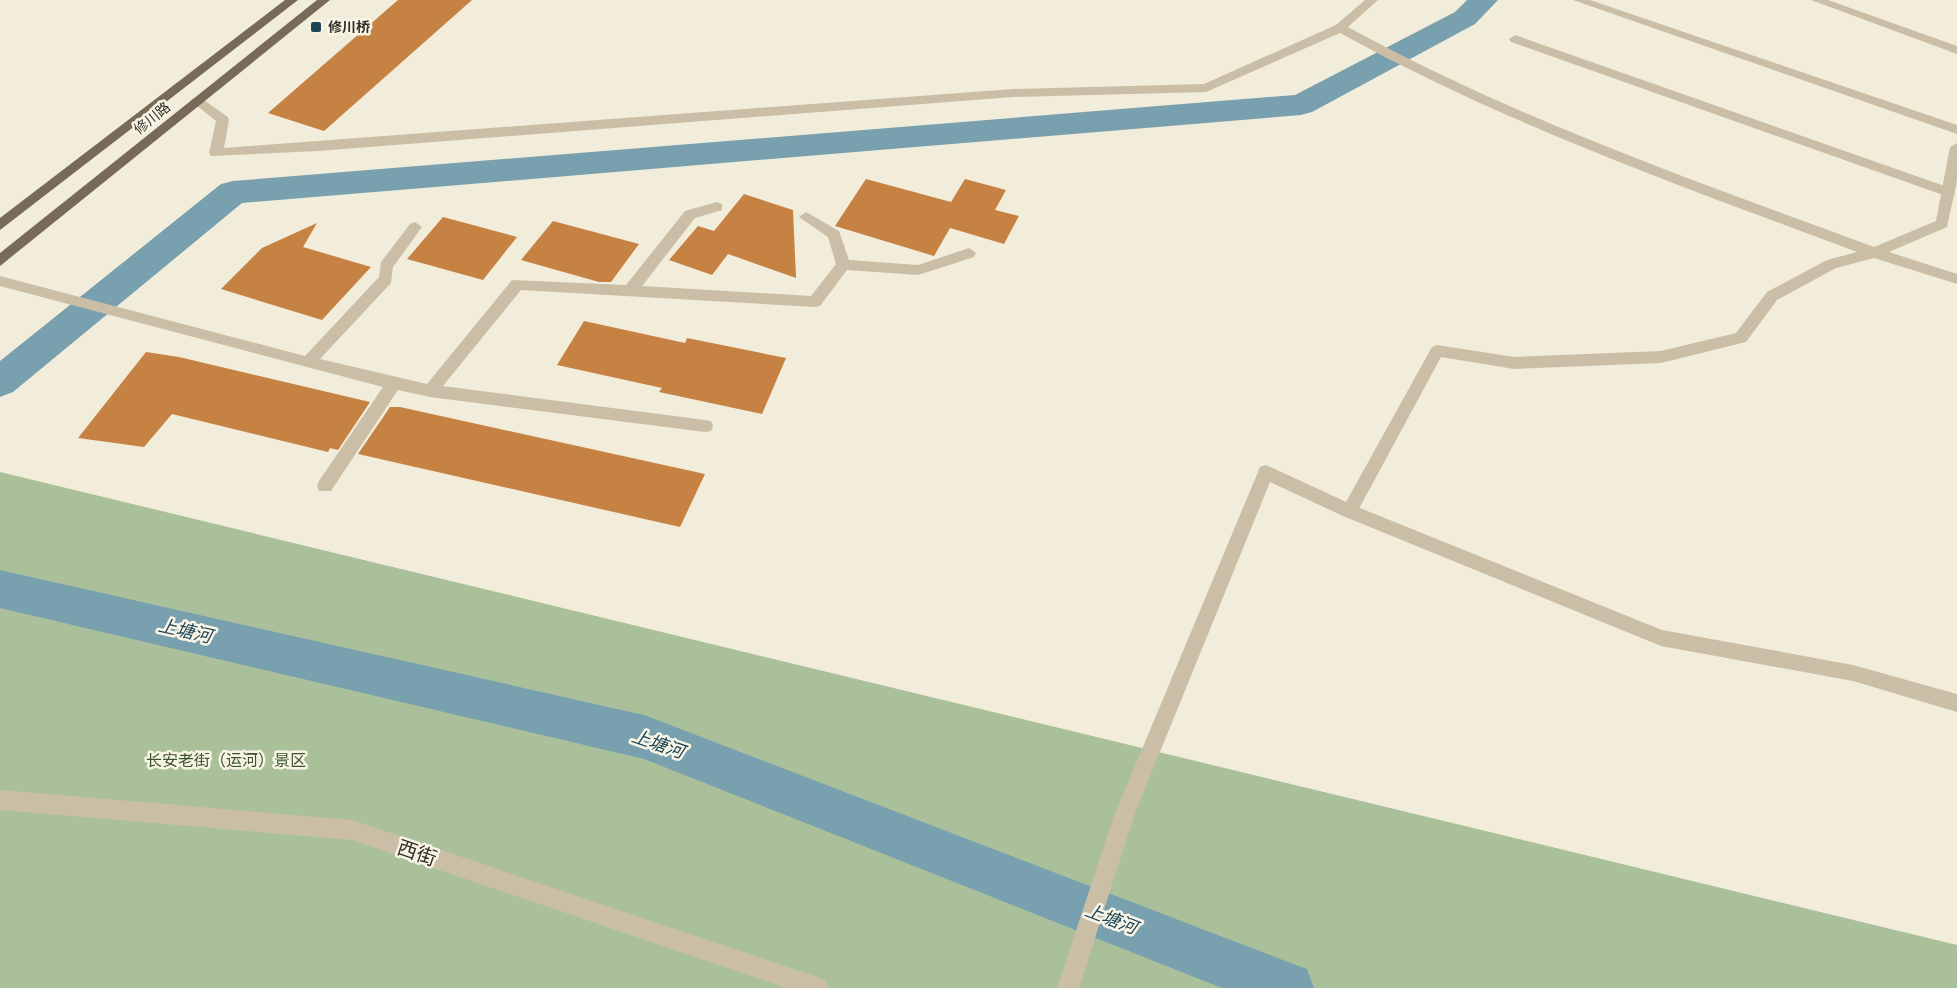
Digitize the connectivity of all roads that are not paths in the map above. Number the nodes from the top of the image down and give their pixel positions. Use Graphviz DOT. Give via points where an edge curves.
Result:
graph roads {
  1 [pos="292,0"];
  2 [pos="324,0"];
  3 [pos="1372,0"];
  4 [pos="1579,0"];
  5 [pos="1817,0"];
  6 [pos="1341,28"];
  7 [pos="1515,39"];
  8 [pos="1957,50"];
  9 [pos="197,101"];
  10 [pos="1957,130"];
  11 [pos="1957,147"];
  12 [pos="1948,192"];
  13 [pos="717,207"];
  14 [pos="806,217"];
  15 [pos="0,225"];
  16 [pos="415,226"];
  17 [pos="969,253"];
  18 [pos="1874,253"];
  19 [pos="0,261"];
  20 [pos="843,265"];
  21 [pos="1957,279"];
  22 [pos="0,281"];
  23 [pos="629,292"];
  24 [pos="308,362"];
  25 [pos="394,383"];
  26 [pos="430,391"];
  27 [pos="705,426"];
  28 [pos="325,486"];
  29 [pos="1349,511"];
  30 [pos="1957,703"];
  31 [pos="0,800"];
  32 [pos="817,988"];
  33 [pos="1068,988"];
  1 -- 15 [label="main road, 修川路"];
  2 -- 9 [label="main road, 修川路"];
  3 -- 6 [label="street"];
  4 -- 10 [label="street"];
  5 -- 8 [label="street"];
  6 -- 9 [label="street" via="1206,88 1013,93 216,153 223,120"];
  6 -- 18 [label="street" via="1424,74 1580,142"];
  7 -- 12 [label="street"];
  9 -- 19 [label="main road, 修川路"];
  11 -- 12 [label="street"];
  12 -- 18 [label="street" via="1942,225"];
  13 -- 23 [label="street" via="690,214"];
  14 -- 20 [label="street" via="834,234"];
  16 -- 24 [label="street" via="386,266 386,279"];
  17 -- 20 [label="street" via="918,270"];
  18 -- 21 [label="street"];
  18 -- 29 [label="street" via="1832,264 1772,296 1741,338 1661,357 1514,363 1437,351"];
  20 -- 23 [label="street" via="815,303"];
  22 -- 24 [label="street"];
  23 -- 26 [label="street" via="517,284"];
  24 -- 25 [label="street"];
  25 -- 26 [label="street"];
  25 -- 28 [label="street"];
  26 -- 27 [label="street"];
  29 -- 30 [label="street" via="1661,638 1853,673"];
  29 -- 33 [label="street" via="1266,472 1124,816"];
  31 -- 32 [label="street, 西街" via="352,830"];
}
